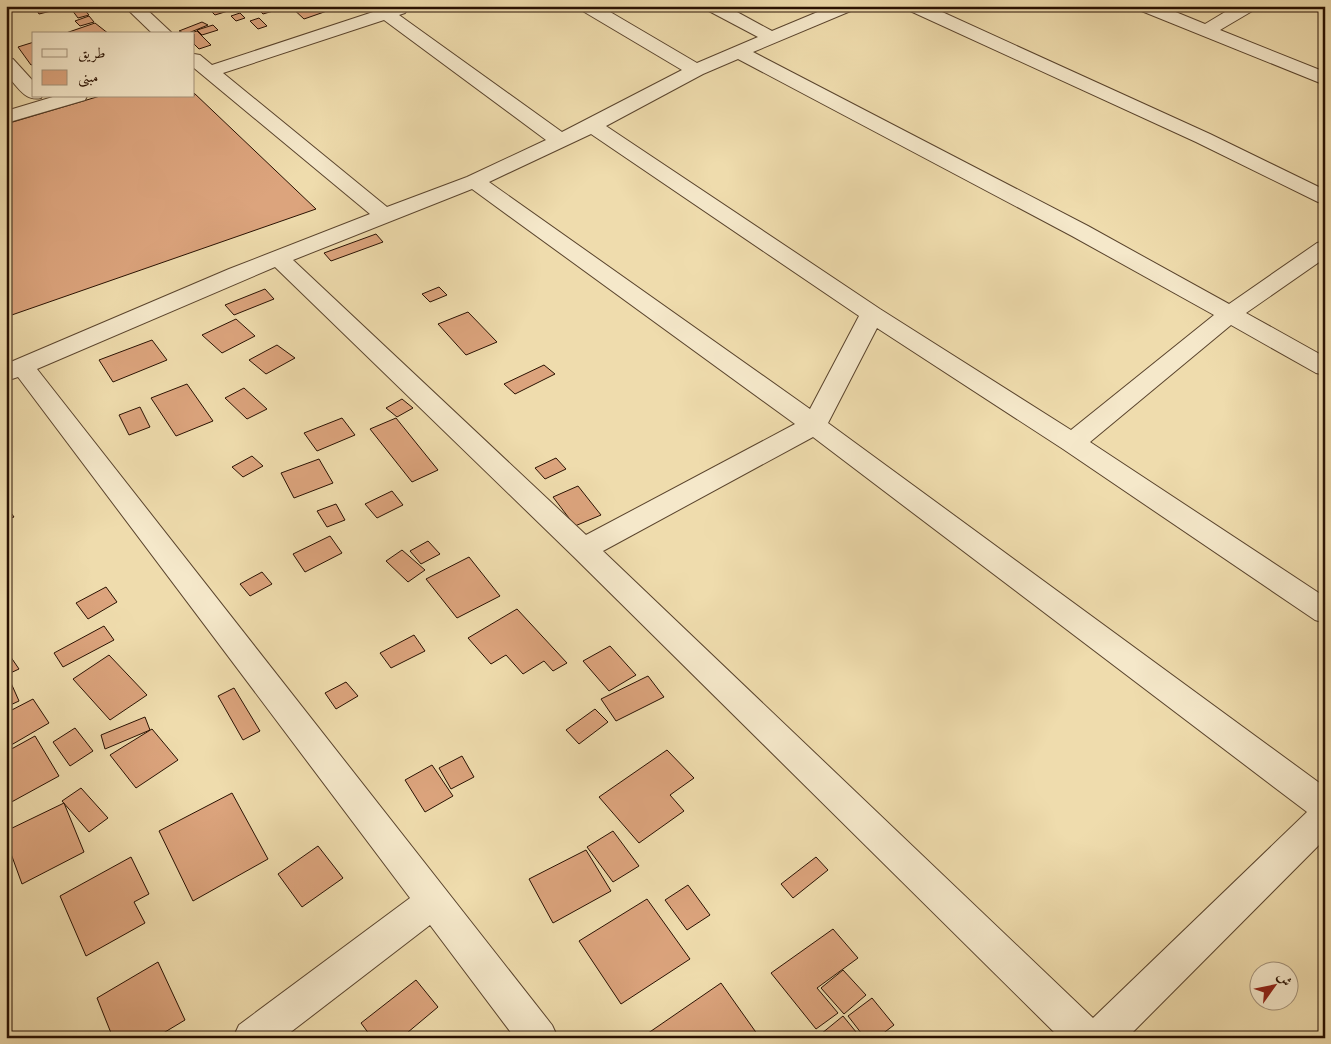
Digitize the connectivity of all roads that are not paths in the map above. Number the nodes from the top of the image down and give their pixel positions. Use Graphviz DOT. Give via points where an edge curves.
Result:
graph roads {
  1 [pos="132,6"];
  2 [pos="408,6"];
  3 [pos="587,6"];
  4 [pos="713,6"];
  5 [pos="847,6"];
  6 [pos="914,6"];
  7 [pos="1146,6"];
  8 [pos="1248,6"];
  9 [pos="381,10"];
  10 [pos="1206,31"];
  11 [pos="162,32"];
  12 [pos="770,38"];
  13 [pos="738,52"];
  14 [pos="6,63"];
  15 [pos="198,63"];
  16 [pos="696,70"];
  17 [pos="1325,79"];
  18 [pos="32,92"];
  19 [pos="51,98"];
  20 [pos="38,99"];
  21 [pos="6,118"];
  22 [pos="592,126"];
  23 [pos="561,141"];
  24 [pos="474,182"];
  25 [pos="1325,198"];
  26 [pos="386,217"];
  27 [pos="1325,248"];
  28 [pos="278,258"];
  29 [pos="872,314"];
  30 [pos="1230,314"];
  31 [pos="1325,367"];
  32 [pos="14,370"];
  33 [pos="814,424"];
  34 [pos="1072,443"];
  35 [pos="583,549"];
  36 [pos="1325,612"];
  37 [pos="1325,806"];
  38 [pos="1325,816"];
  39 [pos="434,901"];
  40 [pos="252,1038"];
  41 [pos="539,1038"];
  42 [pos="1087,1038"];
  43 [pos="1100,1038"];
  1 -- 11 [label="street"];
  2 -- 9 [label="street"];
  3 -- 16 [label="street"];
  4 -- 12 [label="street"];
  5 -- 12 [label="street"];
  6 -- 25 [label="street" via="1194,134"];
  7 -- 10 [label="street"];
  8 -- 10 [label="street"];
  9 -- 15 [label="street"];
  9 -- 23 [label="street"];
  10 -- 17 [label="street"];
  12 -- 13 [label="street"];
  13 -- 16 [label="street"];
  13 -- 30 [label="street"];
  14 -- 18 [label="street"];
  15 -- 26 [label="street"];
  16 -- 22 [label="street"];
  19 -- 20 [label="street"];
  20 -- 21 [label="street"];
  22 -- 23 [label="street"];
  22 -- 29 [label="street"];
  23 -- 24 [label="street"];
  24 -- 26 [label="street"];
  24 -- 33 [label="street"];
  26 -- 28 [label="street"];
  27 -- 30 [label="street"];
  28 -- 32 [label="street"];
  28 -- 35 [label="street"];
  29 -- 33 [label="street"];
  29 -- 34 [label="street"];
  30 -- 31 [label="street"];
  30 -- 34 [label="street"];
  32 -- 39 [label="street"];
  33 -- 35 [label="street"];
  33 -- 37 [label="street"];
  34 -- 36 [label="street"];
  35 -- 42 [label="street"];
  38 -- 43 [label="street"];
  39 -- 40 [label="street"];
  39 -- 41 [label="street"];
}
